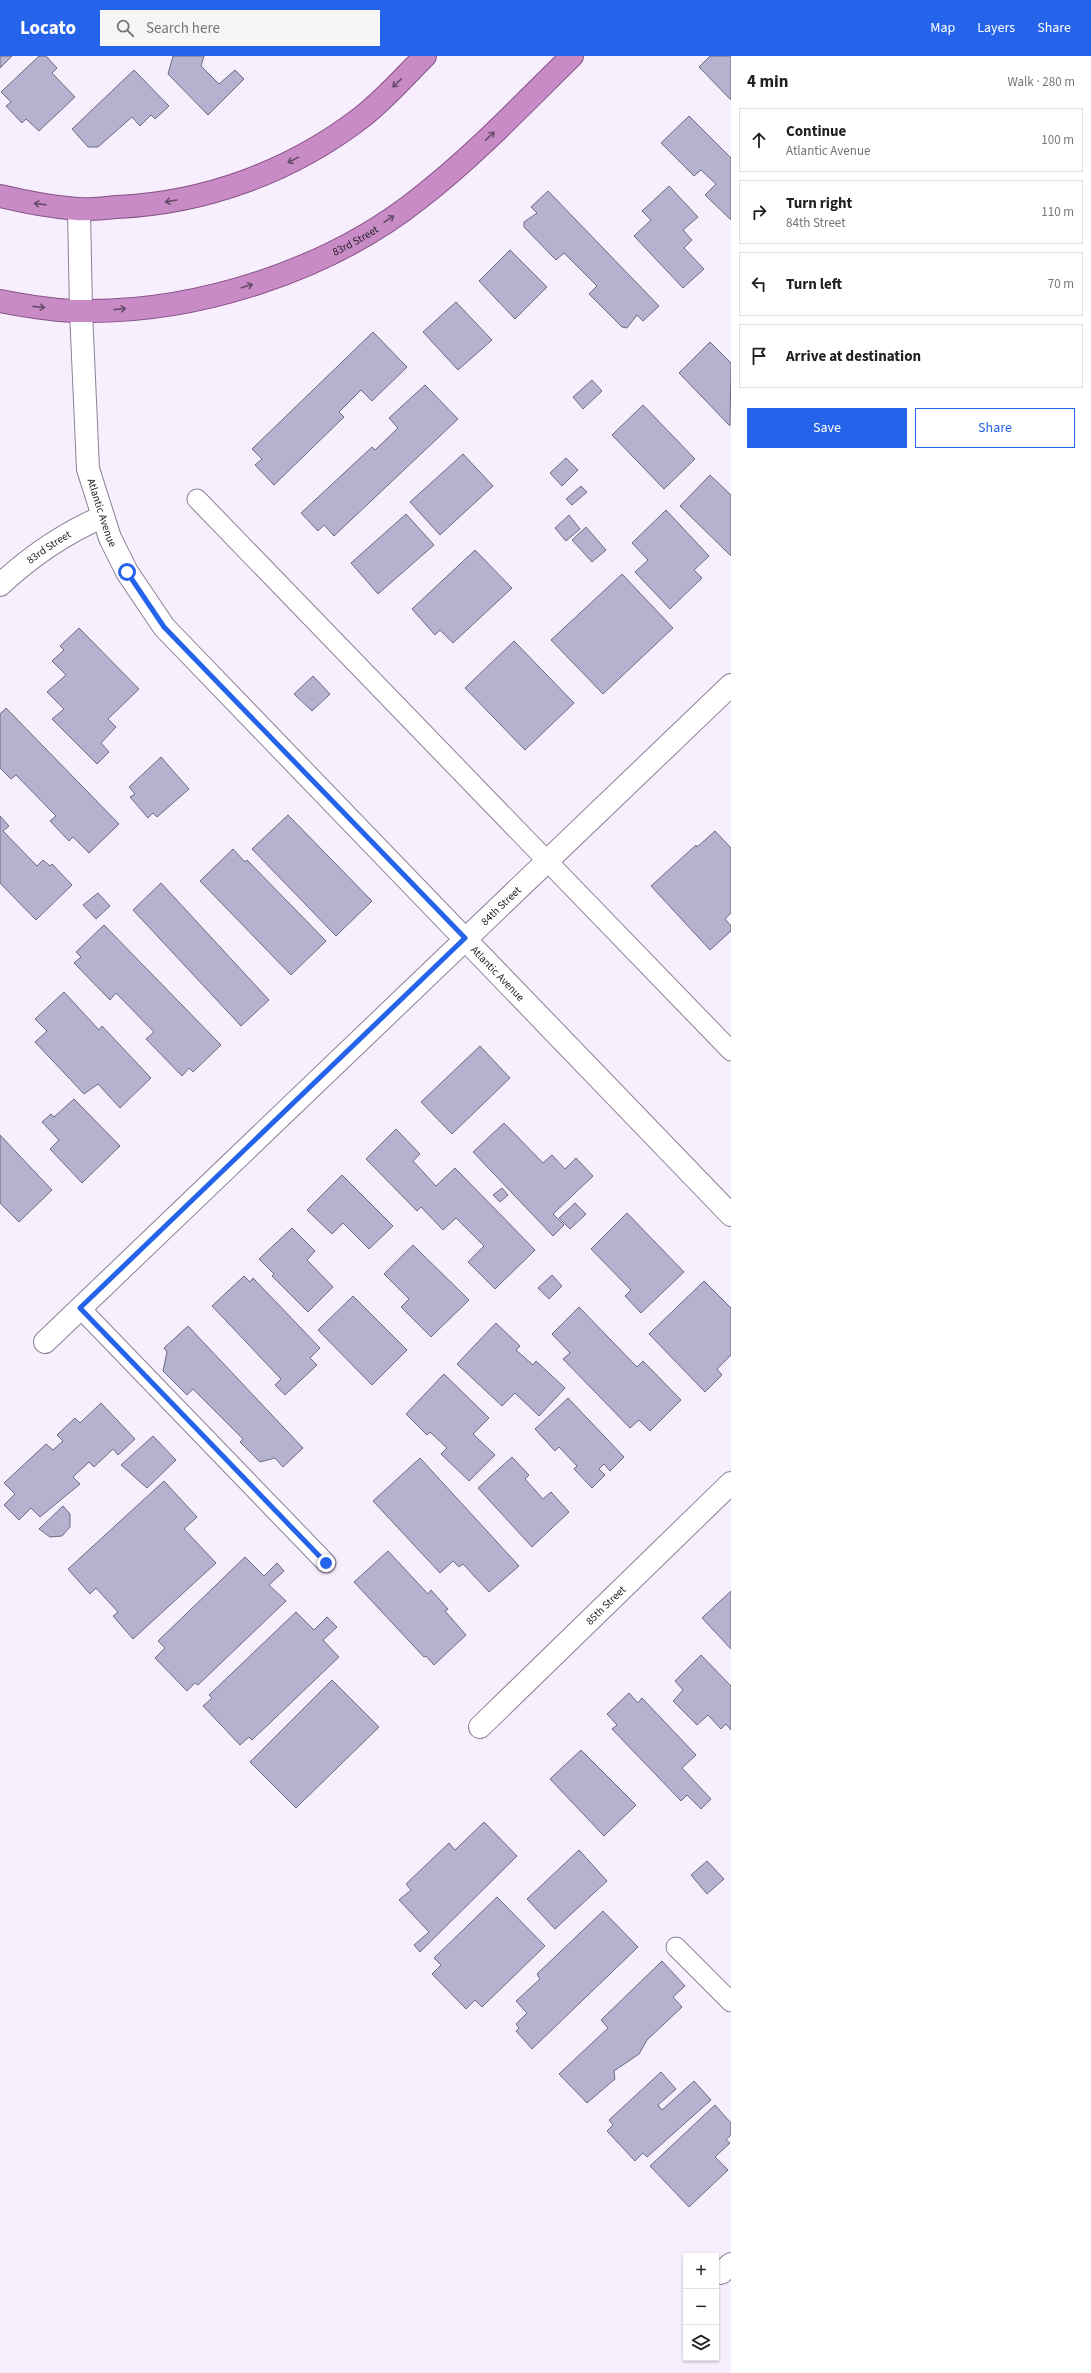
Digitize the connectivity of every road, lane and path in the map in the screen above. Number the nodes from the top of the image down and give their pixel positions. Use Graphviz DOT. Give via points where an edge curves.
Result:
graph roads {
  1 [pos="425,56"];
  2 [pos="572,56"];
  3 [pos="0,196"];
  4 [pos="79,209"];
  5 [pos="0,301"];
  6 [pos="81,311"];
  7 [pos="197,499"];
  8 [pos="102,517"];
  9 [pos="0,585"];
  10 [pos="731,685"];
  11 [pos="548,862"];
  12 [pos="465,938"];
  13 [pos="731,1052"];
  14 [pos="731,1215"];
  15 [pos="80,1308"];
  16 [pos="45,1342"];
  17 [pos="731,1482"];
  18 [pos="326,1563"];
  19 [pos="480,1727"];
  20 [pos="676,1947"];
  21 [pos="731,2002"];
  1 -- 4 [label="highway, one-way" via="363,116 316,149 265,175 199,196 142,206"];
  6 -- 2 [label="highway, 83rd Street, one-way" via="180,302 246,286 312,262 363,237 421,198 481,145"];
  4 -- 3 [label="highway, one-way"];
  4 -- 6 [label="street, Atlantic Avenue"];
  5 -- 6 [label="highway, one-way"];
  6 -- 8 [label="street, Atlantic Avenue" via="88,469"];
  7 -- 11 [label="lane"];
  8 -- 9 [label="street, 83rd Street" via="56,539"];
  8 -- 12 [label="street, Atlantic Avenue" via="127,572 164,627"];
  10 -- 11 [label="street, 84th Street"];
  11 -- 12 [label="street, 84th Street"];
  11 -- 13 [label="lane"];
  12 -- 14 [label="street, Atlantic Avenue"];
  12 -- 15 [label="street, 84th Street"];
  15 -- 16 [label="street, 84th Street"];
  15 -- 18 [label="lane"];
  17 -- 19 [label="street, 85th Street"];
  20 -- 21 [label="lane"];
}
